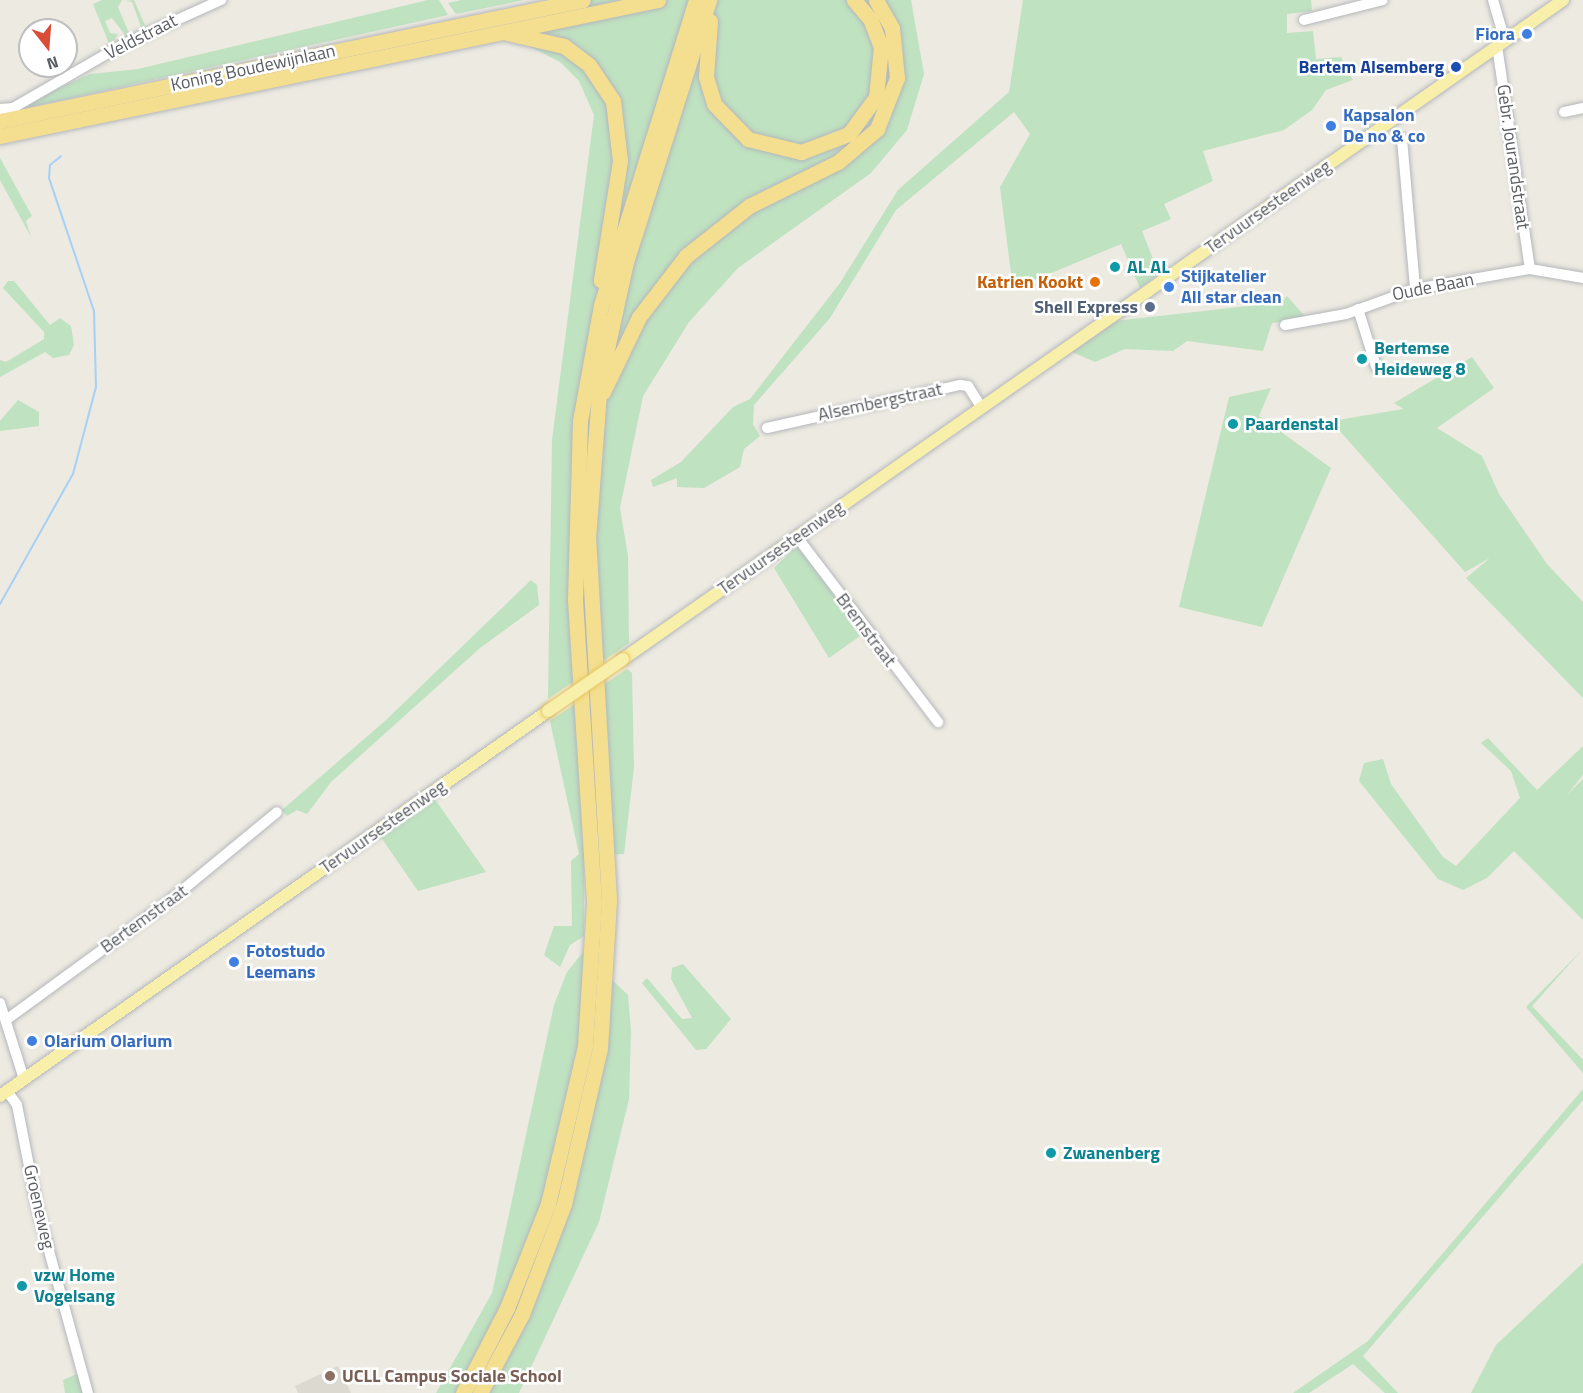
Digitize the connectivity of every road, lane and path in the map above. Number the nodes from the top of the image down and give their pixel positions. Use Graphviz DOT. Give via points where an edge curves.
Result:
graph roads {
  1 [pos="221,0"];
  2 [pos="552,0"];
  3 [pos="583,0"];
  4 [pos="658,0"];
  5 [pos="854,0"];
  6 [pos="876,0"];
  7 [pos="1383,0"];
  8 [pos="1493,0"];
  9 [pos="1563,0"];
  10 [pos="705,1"];
  11 [pos="507,15"];
  12 [pos="1304,20"];
  13 [pos="498,33"];
  14 [pos="1501,43"];
  15 [pos="1583,108"];
  16 [pos="0,109"];
  17 [pos="1564,112"];
  18 [pos="0,121"];
  19 [pos="0,136"];
  20 [pos="1402,139"];
  21 [pos="1530,269"];
  22 [pos="1583,278"];
  23 [pos="1414,289"];
  24 [pos="600,306"];
  25 [pos="1358,309"];
  26 [pos="1285,325"];
  27 [pos="1376,366"];
  28 [pos="598,400"];
  29 [pos="981,407"];
  30 [pos="767,428"];
  31 [pos="797,537"];
  32 [pos="938,722"];
  33 [pos="277,812"];
  34 [pos="0,1003"];
  35 [pos="6,1020"];
  36 [pos="24,1079"];
  37 [pos="4,1094"];
  38 [pos="88,1393"];
  39 [pos="463,1393"];
  40 [pos="480,1393"];
  1 -- 16 [label="street, Veldstraat" via="124,44 13,108"];
  2 -- 11 [label="highway"];
  3 -- 11 [label="highway"];
  4 -- 13 [label="highway, Koning Boudewijnlaan"];
  5 -- 10 [label="highway" via="870,19 881,47 876,97 849,134 801,152 748,140 714,104 706,77"];
  6 -- 28 [label="highway" via="892,28 897,78 877,129 838,162 749,206 686,256 639,317"];
  7 -- 12 [label="street"];
  8 -- 14 [label="street, Gebr. Jourandstraat"];
  9 -- 14 [label="main road, Tervuursesteenweg"];
  10 -- 24 [label="highway"];
  10 -- 28 [label="highway" via="627,262"];
  11 -- 18 [label="highway, Koning Boudewijnlaan"];
  13 -- 19 [label="highway, Koning Boudewijnlaan"];
  13 -- 24 [label="highway" via="564,46 589,65 613,101 620,161"];
  14 -- 21 [label="street, Gebr. Jourandstraat"];
  14 -- 29 [label="main road, Tervuursesteenweg"];
  15 -- 17 [label="street"];
  20 -- 23 [label="street"];
  21 -- 22 [label="street, Oude Baan"];
  21 -- 23 [label="street, Oude Baan"];
  23 -- 25 [label="street, Oude Baan"];
  24 -- 39 [label="highway" via="575,477 575,600 594,902 585,1046 548,1203 507,1308"];
  25 -- 26 [label="street, Oude Baan"];
  25 -- 27 [label="street"];
  28 -- 40 [label="highway" via="590,477 589,597 609,924 600,1048 564,1204 522,1314"];
  29 -- 30 [label="street, Alsembergstraat" via="968,386 960,385"];
  29 -- 31 [label="main road, Tervuursesteenweg"];
  31 -- 32 [label="street, Bremstraat"];
  31 -- 36 [label="main road, Tervuursesteenweg, bridge"];
  33 -- 35 [label="street, Bertemstraat" via="168,902"];
  34 -- 35 [label="street"];
  35 -- 36 [label="street" via="14,1062"];
  36 -- 37 [label="main road, Tervuursesteenweg"];
  37 -- 38 [label="street, Groeneweg" via="18,1109 37,1208"];
}
